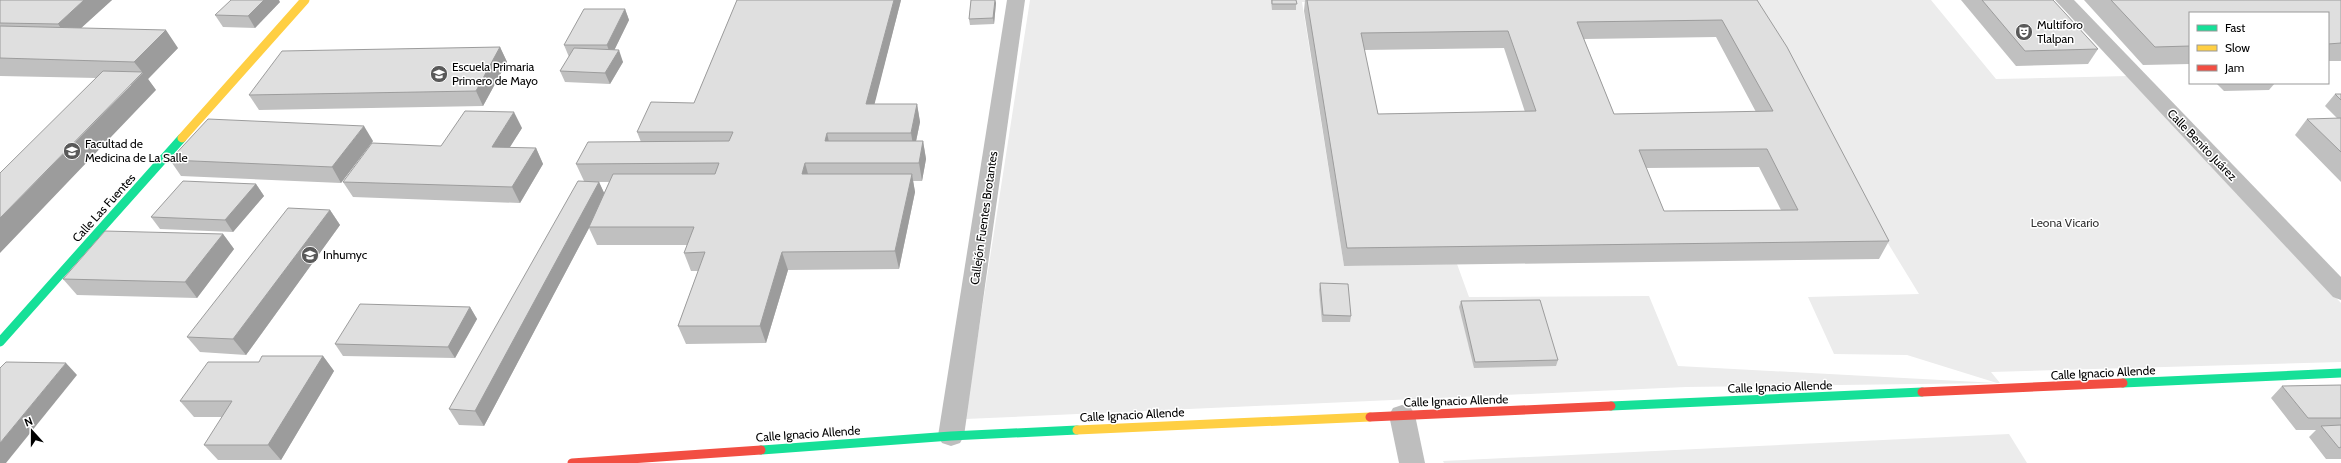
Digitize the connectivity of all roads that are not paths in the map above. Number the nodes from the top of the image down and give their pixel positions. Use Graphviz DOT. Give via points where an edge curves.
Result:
graph roads {
  1 [pos="305,0"];
  2 [pos="1016,0"];
  3 [pos="2064,0"];
  4 [pos="2341,291"];
  5 [pos="0,342"];
  6 [pos="2341,373"];
  7 [pos="1402,415"];
  8 [pos="951,436"];
  9 [pos="572,463"];
  10 [pos="1412,463"];
  1 -- 5 [label="street, Calle Las Fuentes"];
  2 -- 8 [label="street, Callejón Fuentes Brotantes"];
  3 -- 4 [label="street, Calle Benito Juárez"];
  6 -- 7 [label="street, Calle Ignacio Allende"];
  7 -- 8 [label="street, Calle Ignacio Allende"];
  7 -- 10 [label="street"];
  8 -- 9 [label="street, Calle Ignacio Allende"];
}
